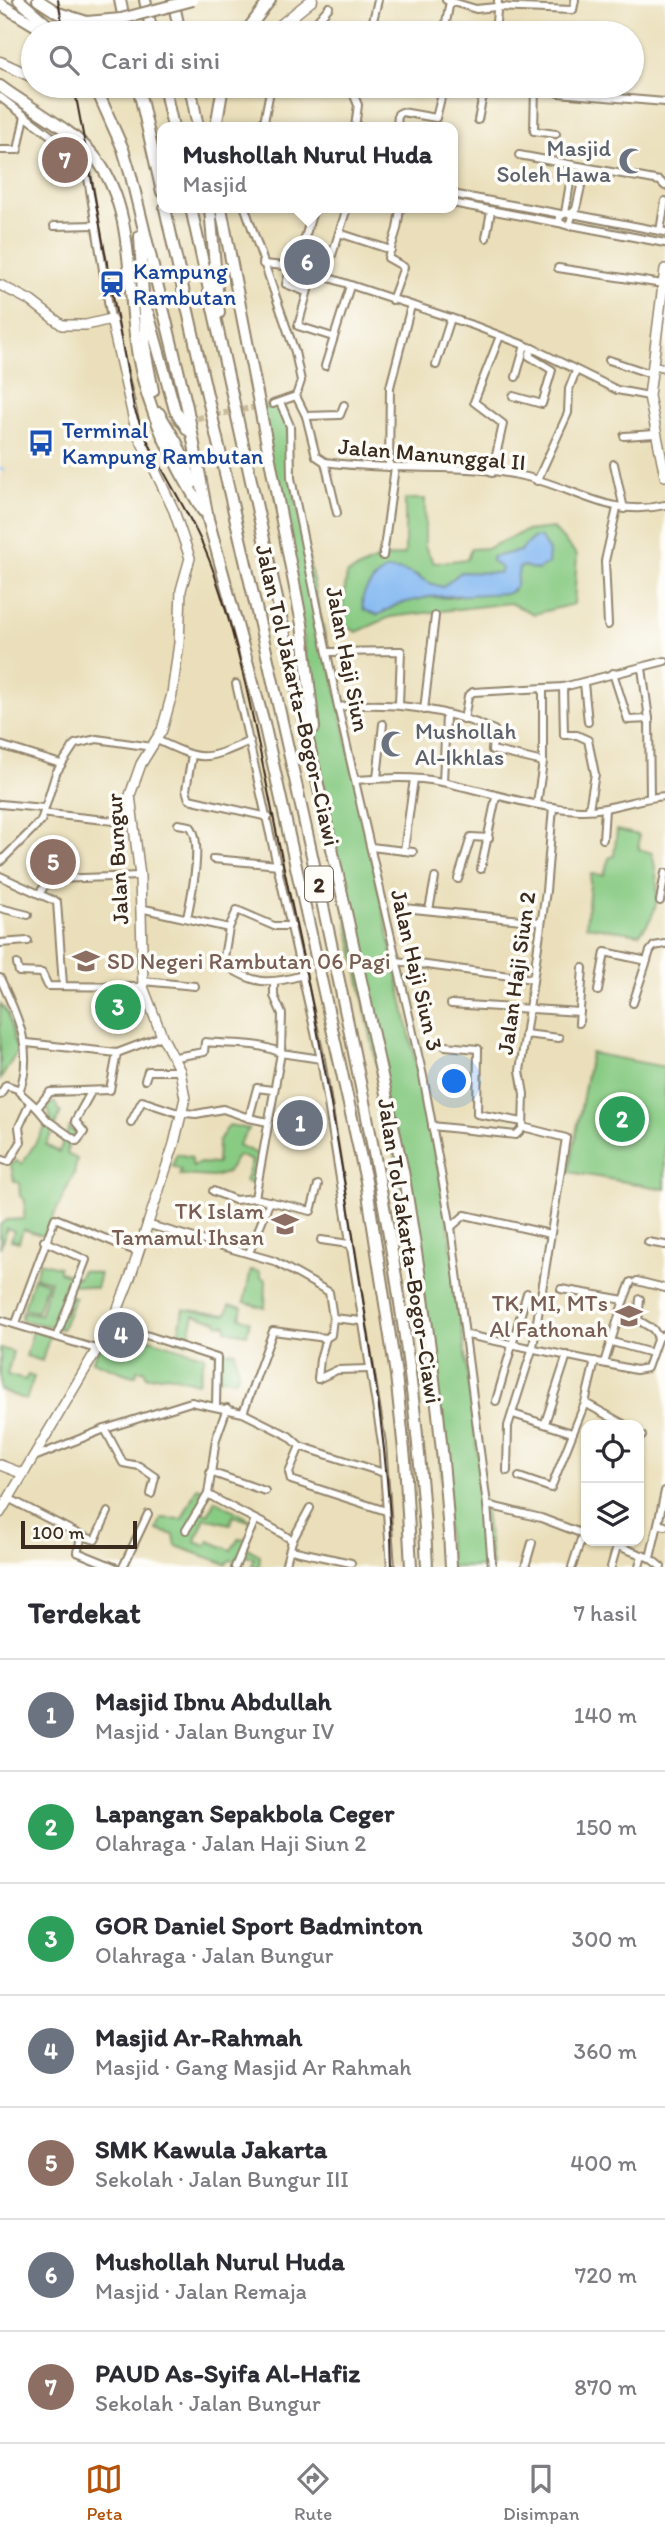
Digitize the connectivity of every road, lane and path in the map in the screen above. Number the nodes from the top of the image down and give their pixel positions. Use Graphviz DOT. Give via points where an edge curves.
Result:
graph roads {
  1 [pos="19,0"];
  2 [pos="38,0"];
  3 [pos="120,0"];
  4 [pos="145,0"];
  5 [pos="173,0"];
  6 [pos="193,0"];
  7 [pos="271,0"];
  8 [pos="312,0"];
  9 [pos="378,0"];
  10 [pos="448,0"];
  11 [pos="575,0"];
  12 [pos="497,3"];
  13 [pos="0,4"];
  14 [pos="329,7"];
  15 [pos="28,21"];
  16 [pos="43,21"];
  17 [pos="84,21"];
  18 [pos="98,21"];
  19 [pos="124,21"];
  20 [pos="149,21"];
  21 [pos="177,21"];
  22 [pos="254,21"];
  23 [pos="286,21"];
  24 [pos="317,21"];
  25 [pos="373,21"];
  26 [pos="445,21"];
  27 [pos="496,21"];
  28 [pos="0,62"];
  29 [pos="21,72"];
  30 [pos="0,86"];
  31 [pos="0,97"];
  32 [pos="100,98"];
  33 [pos="141,98"];
  34 [pos="167,98"];
  35 [pos="193,98"];
  36 [pos="221,98"];
  37 [pos="269,98"];
  38 [pos="355,98"];
  39 [pos="441,98"];
  40 [pos="483,98"];
  41 [pos="535,98"];
  42 [pos="618,98"];
  43 [pos="665,102"];
  44 [pos="24,116"];
  45 [pos="478,120"];
  46 [pos="172,122"];
  47 [pos="197,122"];
  48 [pos="217,122"];
  49 [pos="264,122"];
  50 [pos="356,122"];
  51 [pos="397,122"];
  52 [pos="556,134"];
  53 [pos="0,150"];
  54 [pos="519,155"];
  55 [pos="573,165"];
  56 [pos="585,168"];
  57 [pos="157,170"];
  58 [pos="665,186"];
  59 [pos="458,195"];
  60 [pos="665,201"];
  61 [pos="458,204"];
  62 [pos="139,209"];
  63 [pos="491,211"];
  64 [pos="166,213"];
  65 [pos="192,213"];
  66 [pos="210,213"];
  67 [pos="222,213"];
  68 [pos="246,213"];
  69 [pos="312,213"];
  70 [pos="346,213"];
  71 [pos="399,213"];
  72 [pos="567,214"];
  73 [pos="559,223"];
  74 [pos="96,225"];
  75 [pos="571,225"];
  76 [pos="54,226"];
  77 [pos="663,232"];
  78 [pos="339,233"];
  79 [pos="486,238"];
  80 [pos="665,243"];
  81 [pos="391,250"];
  82 [pos="263,264"];
  83 [pos="293,267"];
  84 [pos="558,268"];
  85 [pos="665,269"];
  86 [pos="313,272"];
  87 [pos="325,277"];
  88 [pos="663,284"];
  89 [pos="0,285"];
  90 [pos="141,285"];
  91 [pos="350,286"];
  92 [pos="306,292"];
  93 [pos="392,300"];
  94 [pos="411,306"];
  95 [pos="451,318"];
  96 [pos="111,320"];
  97 [pos="500,336"];
  98 [pos="334,337"];
  99 [pos="221,343"];
  100 [pos="528,347"];
  101 [pos="609,360"];
  102 [pos="436,365"];
  103 [pos="325,366"];
  104 [pos="665,368"];
  105 [pos="652,370"];
  106 [pos="576,371"];
  107 [pos="516,377"];
  108 [pos="296,396"];
  109 [pos="513,396"];
  110 [pos="649,396"];
  111 [pos="344,405"];
  112 [pos="306,416"];
  113 [pos="190,432"];
  114 [pos="624,436"];
  115 [pos="659,438"];
  116 [pos="325,462"];
  117 [pos="614,464"];
  118 [pos="392,467"];
  119 [pos="492,473"];
  120 [pos="665,476"];
  121 [pos="537,481"];
  122 [pos="204,503"];
  123 [pos="665,505"];
  124 [pos="621,508"];
  125 [pos="337,513"];
  126 [pos="208,519"];
  127 [pos="383,556"];
  128 [pos="435,616"];
  129 [pos="607,625"];
  130 [pos="328,652"];
  131 [pos="665,661"];
  132 [pos="642,668"];
  133 [pos="614,673"];
  134 [pos="584,683"];
  135 [pos="236,684"];
  136 [pos="563,687"];
  137 [pos="543,689"];
  138 [pos="399,704"];
  139 [pos="338,707"];
  140 [pos="424,710"];
  141 [pos="446,716"];
  142 [pos="649,719"];
  143 [pos="464,720"];
  144 [pos="588,722"];
  145 [pos="383,724"];
  146 [pos="250,741"];
  147 [pos="155,743"];
  148 [pos="0,745"];
  149 [pos="192,755"];
  150 [pos="543,762"];
  151 [pos="61,764"];
  152 [pos="377,778"];
  153 [pos="414,779"];
  154 [pos="356,780"];
  155 [pos="319,781"];
  156 [pos="443,782"];
  157 [pos="665,796"];
  158 [pos="496,797"];
  159 [pos="650,797"];
  160 [pos="0,804"];
  161 [pos="537,804"];
  162 [pos="553,807"];
  163 [pos="589,809"];
  164 [pos="606,809"];
  165 [pos="46,811"];
  166 [pos="268,817"];
  167 [pos="133,823"];
  168 [pos="178,824"];
  169 [pos="489,838"];
  170 [pos="603,839"];
  171 [pos="370,847"];
  172 [pos="404,851"];
  173 [pos="413,852"];
  174 [pos="213,859"];
  175 [pos="0,862"];
  176 [pos="279,865"];
  177 [pos="481,869"];
  178 [pos="665,873"];
  179 [pos="0,876"];
  180 [pos="140,876"];
  181 [pos="435,878"];
  182 [pos="458,879"];
  183 [pos="39,894"];
  184 [pos="660,901"];
  185 [pos="0,908"];
  186 [pos="140,908"];
  187 [pos="404,908"];
  188 [pos="429,910"];
  189 [pos="28,915"];
  190 [pos="187,918"];
  191 [pos="541,922"];
  192 [pos="292,926"];
  193 [pos="229,928"];
  194 [pos="28,941"];
  195 [pos="0,943"];
  196 [pos="665,944"];
  197 [pos="396,961"];
  198 [pos="647,961"];
  199 [pos="17,964"];
  200 [pos="583,968"];
  201 [pos="303,975"];
  202 [pos="0,978"];
  203 [pos="533,979"];
  204 [pos="143,984"];
  205 [pos="274,984"];
  206 [pos="63,985"];
  207 [pos="194,986"];
  208 [pos="598,991"];
  209 [pos="633,1003"];
  210 [pos="451,1004"];
  211 [pos="530,1009"];
  212 [pos="580,1012"];
  213 [pos="579,1023"];
  214 [pos="525,1034"];
  215 [pos="162,1036"];
  216 [pos="559,1038"];
  217 [pos="27,1042"];
  218 [pos="445,1046"];
  219 [pos="117,1053"];
  220 [pos="281,1053"];
  221 [pos="175,1057"];
  222 [pos="321,1059"];
  223 [pos="180,1071"];
  224 [pos="145,1080"];
  225 [pos="20,1090"];
  226 [pos="272,1090"];
  227 [pos="91,1091"];
  228 [pos="0,1096"];
  229 [pos="30,1103"];
  230 [pos="37,1108"];
  231 [pos="183,1113"];
  232 [pos="248,1118"];
  233 [pos="131,1122"];
  234 [pos="268,1122"];
  235 [pos="523,1125"];
  236 [pos="432,1126"];
  237 [pos="0,1159"];
  238 [pos="318,1185"];
  239 [pos="213,1191"];
  240 [pos="255,1199"];
  241 [pos="270,1201"];
  242 [pos="146,1224"];
  243 [pos="451,1227"];
  244 [pos="550,1234"];
  245 [pos="321,1240"];
  246 [pos="44,1241"];
  247 [pos="648,1242"];
  248 [pos="349,1244"];
  249 [pos="665,1245"];
  250 [pos="138,1252"];
  251 [pos="249,1253"];
  252 [pos="665,1288"];
  253 [pos="561,1289"];
  254 [pos="527,1293"];
  255 [pos="640,1298"];
  256 [pos="624,1300"];
  257 [pos="334,1318"];
  258 [pos="0,1320"];
  259 [pos="361,1321"];
  260 [pos="16,1322"];
  261 [pos="112,1324"];
  262 [pos="57,1335"];
  263 [pos="467,1335"];
  264 [pos="661,1336"];
  265 [pos="327,1338"];
  266 [pos="612,1342"];
  267 [pos="512,1345"];
  268 [pos="533,1347"];
  269 [pos="96,1349"];
  270 [pos="652,1353"];
  271 [pos="567,1355"];
  272 [pos="595,1361"];
  273 [pos="604,1363"];
  274 [pos="369,1369"];
  275 [pos="496,1401"];
  276 [pos="585,1403"];
  277 [pos="216,1406"];
  278 [pos="227,1408"];
  279 [pos="243,1413"];
  280 [pos="513,1414"];
  281 [pos="616,1420"];
  282 [pos="545,1423"];
  283 [pos="105,1429"];
  284 [pos="572,1433"];
  285 [pos="300,1446"];
  286 [pos="34,1457"];
  287 [pos="0,1465"];
  288 [pos="507,1471"];
  289 [pos="209,1472"];
  290 [pos="21,1473"];
  291 [pos="384,1473"];
  292 [pos="519,1477"];
  293 [pos="265,1491"];
  294 [pos="665,1491"];
  295 [pos="151,1494"];
  296 [pos="208,1494"];
  297 [pos="8,1498"];
  298 [pos="487,1505"];
  299 [pos="310,1508"];
  300 [pos="386,1511"];
  301 [pos="108,1512"];
  302 [pos="0,1513"];
  303 [pos="148,1514"];
  304 [pos="254,1522"];
  305 [pos="662,1525"];
  306 [pos="186,1530"];
  307 [pos="581,1533"];
  308 [pos="82,1536"];
  309 [pos="292,1541"];
  310 [pos="581,1542"];
  311 [pos="532,1543"];
  312 [pos="617,1546"];
  313 [pos="290,1550"];
  314 [pos="642,1555"];
  315 [pos="650,1558"];
  316 [pos="351,1563"];
  317 [pos="114,1567"];
  318 [pos="123,1567"];
  319 [pos="235,1567"];
  320 [pos="285,1567"];
  321 [pos="391,1567"];
  322 [pos="411,1567"];
  323 [pos="428,1567"];
  324 [pos="451,1567"];
  325 [pos="492,1567"];
  326 [pos="525,1567"];
  327 [pos="572,1567"];
  328 [pos="611,1567"];
  329 [pos="639,1567"];
  330 [pos="661,1567"];
  1 -- 16 [label="highway"];
  2 -- 17 [label="highway, bridge"];
  3 -- 19 [label="highway"];
  4 -- 20 [label="highway"];
  5 -- 21 [label="highway"];
  6 -- 18 [label="highway, bridge"];
  7 -- 22 [label="highway"];
  8 -- 23 [label="main road"];
  9 -- 25 [label="street"];
  10 -- 12 [label="street" via="476,9"];
  10 -- 26 [label="street"];
  11 -- 12 [label="street" via="573,10"];
  12 -- 27 [label="street"];
  13 -- 15 [label="highway"];
  14 -- 24 [label="street"];
  28 -- 29 [label="main road"];
  30 -- 126 [label="highway" via="92,154 106,173 121,214 144,384 172,460"];
  31 -- 44 [label="street, Jalan Bungur"];
  32 -- 62 [label="highway" via="123,149"];
  33 -- 57 [label="highway"];
  34 -- 46 [label="highway"];
  35 -- 47 [label="highway"];
  36 -- 48 [label="highway"];
  37 -- 49 [label="street"];
  38 -- 50 [label="street"];
  39 -- 51 [label="street" via="436,118 402,112"];
  40 -- 45 [label="street"];
  41 -- 52 [label="street" via="534,131"];
  42 -- 43 [label="street"];
  44 -- 53 [label="street" via="18,150"];
  44 -- 74 [label="street, Jalan Bungur" via="80,159 88,174"];
  54 -- 55 [label="street"];
  55 -- 56 [label="street"];
  55 -- 72 [label="street"];
  56 -- 58 [label="street" via="660,181"];
  56 -- 72 [label="street" via="578,206"];
  59 -- 72 [label="street"];
  60 -- 77 [label="street"];
  61 -- 63 [label="street"];
  62 -- 90 [label="highway"];
  62 -- 113 [label="highway"];
  63 -- 73 [label="street"];
  63 -- 79 [label="street"];
  64 -- 323 [label="highway, Jalan Tol Jakarta–Bogor–Ciawi / 2" via="381,1175 416,1416"];
  65 -- 99 [label="highway, Jalan Tol Jakarta–Bogor–Ciawi / 2"];
  66 -- 99 [label="highway"];
  67 -- 155 [label="highway" via="302,624"];
  68 -- 82 [label="street"];
  69 -- 83 [label="street"];
  70 -- 78 [label="street"];
  71 -- 81 [label="street"];
  72 -- 73 [label="street"];
  72 -- 75 [label="street"];
  72 -- 77 [label="street"];
  73 -- 75 [label="street"];
  74 -- 76 [label="street"];
  74 -- 96 [label="street, Jalan Bungur"];
  75 -- 80 [label="street"];
  78 -- 81 [label="street"];
  78 -- 87 [label="street"];
  81 -- 93 [label="street" via="388,259 404,266"];
  82 -- 83 [label="street"];
  82 -- 108 [label="street" via="295,352 301,381"];
  83 -- 86 [label="street"];
  83 -- 92 [label="street" via="286,284"];
  84 -- 88 [label="street"];
  85 -- 88 [label="street"];
  86 -- 87 [label="street"];
  86 -- 92 [label="street"];
  87 -- 91 [label="street"];
  88 -- 105 [label="street"];
  89 -- 96 [label="street" via="31,300 62,325"];
  90 -- 113 [label="highway" via="175,410"];
  90 -- 122 [label="highway" via="146,355 160,414"];
  91 -- 93 [label="street"];
  91 -- 98 [label="street"];
  92 -- 98 [label="street" via="298,326"];
  93 -- 94 [label="street"];
  94 -- 95 [label="street"];
  94 -- 118 [label="street" via="390,387"];
  95 -- 97 [label="street"];
  95 -- 102 [label="street"];
  96 -- 147 [label="street, Jalan Bungur" via="139,429 190,558 181,590 177,671"];
  97 -- 100 [label="street"];
  97 -- 119 [label="street" via="474,402 503,424"];
  98 -- 103 [label="street"];
  99 -- 155 [label="highway, Jalan Tol Jakarta–Bogor–Ciawi / 2"];
  100 -- 106 [label="street"];
  100 -- 107 [label="street"];
  100 -- 109 [label="street" via="529,356 552,370 542,404"];
  101 -- 105 [label="street"];
  104 -- 105 [label="street"];
  105 -- 110 [label="street"];
  106 -- 110 [label="street" via="617,390"];
  106 -- 121 [label="street" via="569,389 569,409"];
  108 -- 112 [label="street, Jalan Manunggal II"];
  108 -- 130 [label="street, Jalan Haji Siun" via="277,403 290,426 291,478"];
  110 -- 115 [label="street"];
  111 -- 112 [label="street" via="340,415"];
  112 -- 116 [label="street, Jalan Manunggal II" via="316,456"];
  113 -- 122 [label="highway"];
  114 -- 115 [label="street"];
  115 -- 120 [label="street"];
  116 -- 118 [label="street, Jalan Manunggal II"];
  116 -- 125 [label="street"];
  117 -- 124 [label="street"];
  118 -- 119 [label="street, Jalan Manunggal II"];
  118 -- 127 [label="street"];
  119 -- 121 [label="street, Jalan Manunggal II"];
  121 -- 124 [label="street, Jalan Manunggal II"];
  122 -- 126 [label="highway"];
  123 -- 124 [label="street, Jalan Manunggal II"];
  124 -- 129 [label="street" via="605,561"];
  126 -- 322 [label="highway" via="264,723 366,1181 396,1375"];
  128 -- 140 [label="street"];
  130 -- 138 [label="street" via="401,650"];
  130 -- 139 [label="street, Jalan Haji Siun"];
  131 -- 132 [label="street"];
  132 -- 133 [label="street"];
  132 -- 142 [label="street"];
  133 -- 134 [label="street"];
  133 -- 142 [label="street" via="628,720"];
  134 -- 136 [label="street"];
  134 -- 144 [label="street"];
  135 -- 146 [label="street"];
  136 -- 137 [label="street"];
  136 -- 163 [label="street" via="564,735 578,734 588,740 595,774"];
  137 -- 143 [label="street" via="473,692 468,696"];
  137 -- 150 [label="street"];
  138 -- 139 [label="street"];
  138 -- 140 [label="street"];
  139 -- 154 [label="street, Jalan Haji Siun"];
  140 -- 141 [label="street"];
  141 -- 143 [label="street"];
  141 -- 156 [label="street"];
  142 -- 159 [label="street"];
  143 -- 150 [label="street" via="494,730 492,750"];
  145 -- 152 [label="street"];
  146 -- 149 [label="street" via="214,757"];
  146 -- 166 [label="street"];
  147 -- 149 [label="street"];
  147 -- 151 [label="street" via="84,741 68,751"];
  147 -- 167 [label="street, Jalan Bungur" via="132,782"];
  148 -- 151 [label="street"];
  149 -- 166 [label="street" via="186,790 189,799"];
  150 -- 161 [label="street"];
  151 -- 165 [label="street"];
  152 -- 153 [label="street"];
  152 -- 154 [label="street"];
  153 -- 156 [label="street"];
  153 -- 172 [label="street"];
  154 -- 171 [label="street, Jalan Haji Siun 3"];
  155 -- 324 [label="highway, Jalan Tol Jakarta–Bogor–Ciawi / 2" via="403,1171 424,1293 440,1417"];
  156 -- 158 [label="street"];
  157 -- 159 [label="street"];
  158 -- 161 [label="street"];
  158 -- 169 [label="street"];
  159 -- 164 [label="street"];
  160 -- 165 [label="street"];
  161 -- 162 [label="street"];
  162 -- 163 [label="street"];
  162 -- 191 [label="street, Jalan Haji Siun 2"];
  163 -- 164 [label="street"];
  164 -- 170 [label="street"];
  165 -- 167 [label="street"];
  165 -- 175 [label="street" via="37,827"];
  166 -- 176 [label="street"];
  167 -- 180 [label="street, Jalan Bungur"];
  168 -- 190 [label="street" via="190,827 195,835 194,887"];
  169 -- 177 [label="street"];
  169 -- 182 [label="street" via="471,837"];
  171 -- 172 [label="street"];
  171 -- 197 [label="street, Jalan Haji Siun 3"];
  172 -- 173 [label="street"];
  174 -- 176 [label="street"];
  176 -- 192 [label="street"];
  178 -- 184 [label="street"];
  179 -- 183 [label="street"];
  180 -- 183 [label="street" via="54,879 47,881"];
  180 -- 186 [label="street, Jalan Bungur"];
  181 -- 188 [label="street"];
  183 -- 206 [label="street" via="57,902"];
  185 -- 189 [label="street"];
  186 -- 190 [label="street"];
  186 -- 204 [label="street, Jalan Bungur"];
  187 -- 188 [label="street"];
  188 -- 191 [label="street"];
  190 -- 193 [label="street"];
  191 -- 203 [label="street, Jalan Haji Siun 2"];
  192 -- 193 [label="street" via="277,926 237,910"];
  192 -- 201 [label="street"];
  193 -- 205 [label="street" via="223,963 251,979"];
  194 -- 195 [label="street"];
  196 -- 198 [label="street" via="654,946"];
  197 -- 203 [label="street"];
  197 -- 236 [label="street, Jalan Haji Siun 3"];
  198 -- 208 [label="street" via="605,952"];
  198 -- 209 [label="street"];
  199 -- 206 [label="street" via="19,972 42,973 48,986"];
  200 -- 212 [label="street"];
  201 -- 205 [label="street"];
  201 -- 222 [label="street"];
  202 -- 217 [label="street"];
  203 -- 211 [label="street, Jalan Haji Siun 2"];
  204 -- 206 [label="street"];
  204 -- 207 [label="street"];
  204 -- 215 [label="street, Jalan Bungur"];
  205 -- 220 [label="street" via="282,1014"];
  210 -- 211 [label="street"];
  211 -- 212 [label="street"];
  211 -- 214 [label="street, Jalan Haji Siun 2"];
  212 -- 213 [label="street"];
  214 -- 216 [label="street"];
  214 -- 235 [label="street, Jalan Haji Siun 2" via="520,1071"];
  215 -- 219 [label="street"];
  215 -- 221 [label="street, Jalan Bungur"];
  217 -- 219 [label="street"];
  217 -- 225 [label="street"];
  218 -- 235 [label="street" via="478,1049 477,1114"];
  219 -- 227 [label="street" via="110,1090"];
  220 -- 221 [label="street" via="255,1044 205,1042 204,1052"];
  220 -- 222 [label="street"];
  220 -- 226 [label="street"];
  221 -- 223 [label="street, Jalan Bungur"];
  222 -- 248 [label="street"];
  223 -- 224 [label="street" via="148,1071"];
  223 -- 231 [label="street, Jalan Bungur"];
  225 -- 228 [label="street" via="6,1085"];
  225 -- 229 [label="street"];
  226 -- 232 [label="street" via="257,1088"];
  226 -- 234 [label="street"];
  227 -- 230 [label="street" via="50,1092"];
  227 -- 230 [label="street" via="74,1122 83,1131 77,1141"];
  229 -- 230 [label="street"];
  229 -- 237 [label="street" via="19,1128 21,1142 9,1162"];
  231 -- 232 [label="street" via="223,1109"];
  231 -- 233 [label="street" via="142,1101"];
  231 -- 242 [label="street, Jalan Bungur"];
  232 -- 234 [label="street"];
  234 -- 240 [label="street"];
  235 -- 236 [label="street" via="516,1135"];
  235 -- 244 [label="street" via="566,1138"];
  236 -- 243 [label="street, Jalan Haji Siun 3"];
  238 -- 241 [label="street" via="312,1210"];
  239 -- 240 [label="street" via="235,1200"];
  240 -- 241 [label="street"];
  241 -- 251 [label="street"];
  242 -- 250 [label="street, Jalan Bungur"];
  242 -- 251 [label="street"];
  243 -- 244 [label="street" via="465,1215"];
  243 -- 263 [label="street, Jalan Haji Siun 3"];
  244 -- 268 [label="street"];
  245 -- 248 [label="street"];
  246 -- 250 [label="street" via="55,1219"];
  246 -- 260 [label="street"];
  246 -- 262 [label="street" via="86,1260"];
  247 -- 249 [label="street"];
  248 -- 259 [label="street"];
  250 -- 261 [label="street, Jalan Bungur"];
  251 -- 257 [label="street" via="274,1261 329,1292"];
  252 -- 256 [label="street" via="634,1282"];
  253 -- 256 [label="street"];
  254 -- 267 [label="street"];
  255 -- 264 [label="street" via="638,1320"];
  256 -- 266 [label="street"];
  257 -- 259 [label="street"];
  257 -- 265 [label="street"];
  258 -- 260 [label="street"];
  259 -- 274 [label="street"];
  260 -- 262 [label="street"];
  261 -- 269 [label="street, Jalan Bungur"];
  261 -- 277 [label="street" via="218,1357"];
  262 -- 269 [label="street"];
  263 -- 267 [label="street"];
  263 -- 298 [label="street, Jalan Haji Siun 3"];
  264 -- 270 [label="street"];
  265 -- 274 [label="street" via="318,1379 337,1370"];
  265 -- 279 [label="street" via="273,1331"];
  266 -- 270 [label="street"];
  266 -- 273 [label="street"];
  267 -- 268 [label="street"];
  267 -- 275 [label="street"];
  268 -- 271 [label="street"];
  268 -- 280 [label="street"];
  269 -- 286 [label="street, Jalan Bungur"];
  270 -- 273 [label="street" via="644,1370"];
  271 -- 272 [label="street"];
  271 -- 282 [label="street"];
  272 -- 273 [label="street"];
  272 -- 276 [label="street"];
  274 -- 291 [label="street"];
  276 -- 281 [label="street"];
  276 -- 284 [label="street"];
  277 -- 278 [label="street"];
  277 -- 283 [label="street" via="183,1403"];
  278 -- 279 [label="street"];
  278 -- 289 [label="street"];
  279 -- 285 [label="street"];
  280 -- 282 [label="street"];
  280 -- 288 [label="street" via="508,1426"];
  282 -- 284 [label="street"];
  283 -- 286 [label="street"];
  283 -- 295 [label="street" via="123,1464 139,1466 155,1478"];
  284 -- 292 [label="street" via="551,1488"];
  285 -- 291 [label="street"];
  285 -- 300 [label="street" via="289,1472 291,1480"];
  286 -- 290 [label="street, Jalan Bungur"];
  287 -- 290 [label="street"];
  289 -- 293 [label="street"];
  289 -- 296 [label="street"];
  290 -- 297 [label="street, Jalan Bungur"];
  291 -- 300 [label="street"];
  294 -- 305 [label="street"];
  296 -- 304 [label="street"];
  296 -- 306 [label="street"];
  297 -- 302 [label="street, Jalan Bungur"];
  297 -- 308 [label="street"];
  298 -- 307 [label="street"];
  298 -- 325 [label="street, Jalan Haji Siun 3"];
  299 -- 309 [label="street"];
  300 -- 321 [label="street"];
  301 -- 308 [label="street" via="95,1540"];
  303 -- 318 [label="street"];
  304 -- 309 [label="street"];
  304 -- 319 [label="street"];
  305 -- 315 [label="street"];
  308 -- 317 [label="street" via="77,1552"];
  309 -- 313 [label="street"];
  310 -- 327 [label="street"];
  311 -- 326 [label="street"];
  312 -- 314 [label="street"];
  312 -- 328 [label="street"];
  313 -- 316 [label="street"];
  313 -- 320 [label="street"];
  314 -- 315 [label="street"];
  314 -- 329 [label="street"];
  315 -- 330 [label="street"];
}
